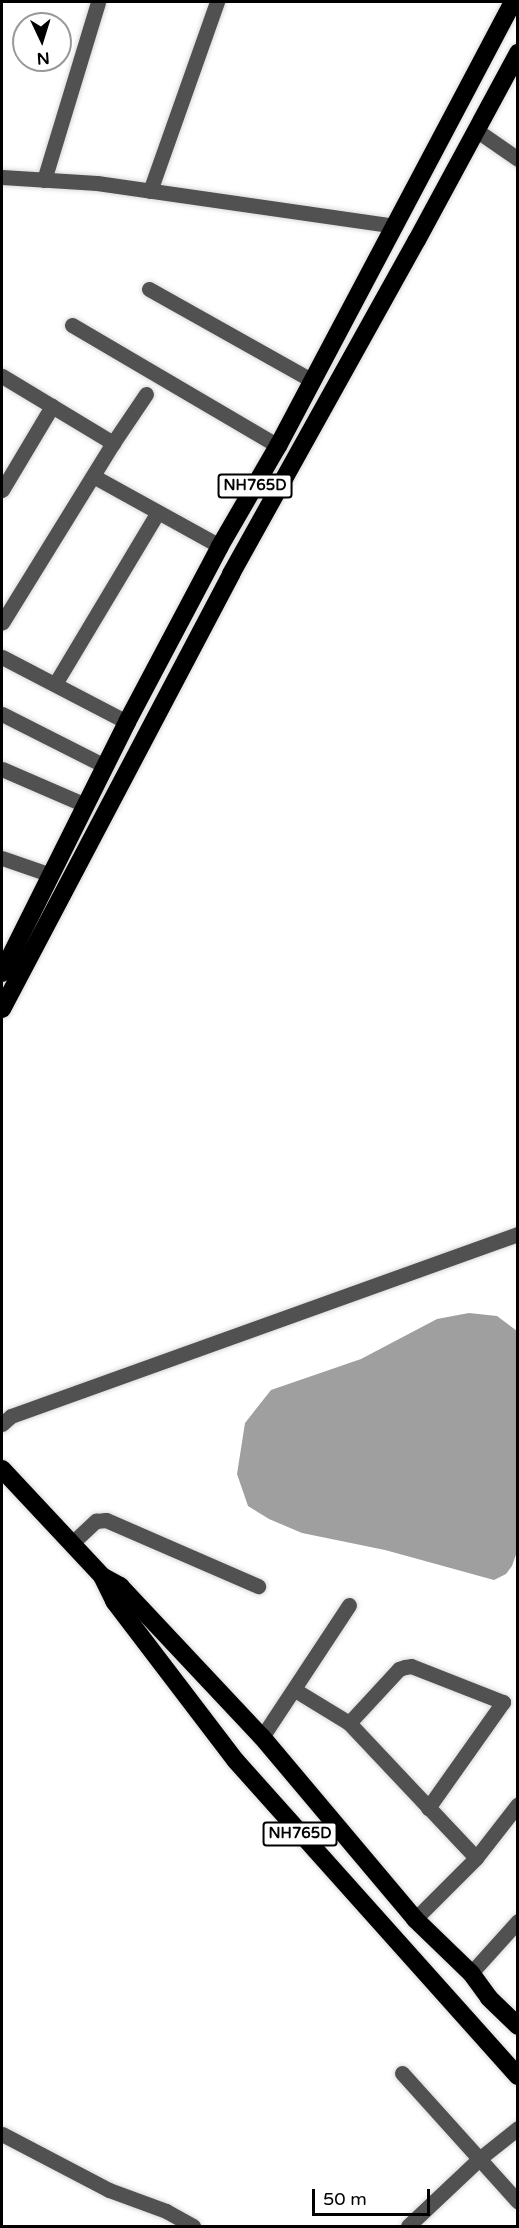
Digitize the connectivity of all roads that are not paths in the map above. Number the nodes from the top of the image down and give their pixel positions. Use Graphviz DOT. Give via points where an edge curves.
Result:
graph roads {
  1 [pos="98,2"];
  2 [pos="217,2"];
  3 [pos="513,2"];
  4 [pos="518,53"];
  5 [pos="476,130"];
  6 [pos="518,159"];
  7 [pos="2,177"];
  8 [pos="44,180"];
  9 [pos="150,191"];
  10 [pos="395,226"];
  11 [pos="149,289"];
  12 [pos="72,325"];
  13 [pos="2,376"];
  14 [pos="313,381"];
  15 [pos="146,394"];
  16 [pos="52,406"];
  17 [pos="113,442"];
  18 [pos="278,446"];
  19 [pos="93,476"];
  20 [pos="2,490"];
  21 [pos="158,512"];
  22 [pos="220,546"];
  23 [pos="2,623"];
  24 [pos="2,657"];
  25 [pos="55,684"];
  26 [pos="2,714"];
  27 [pos="127,722"];
  28 [pos="105,766"];
  29 [pos="2,770"];
  30 [pos="85,805"];
  31 [pos="2,858"];
  32 [pos="51,875"];
  33 [pos="2,973"];
  34 [pos="2,1009"];
  35 [pos="518,1234"];
  36 [pos="2,1424"];
  37 [pos="2,1469"];
  38 [pos="72,1543"];
  39 [pos="102,1576"];
  40 [pos="258,1586"];
  41 [pos="349,1605"];
  42 [pos="296,1690"];
  43 [pos="503,1702"];
  44 [pos="518,1708"];
  45 [pos="349,1723"];
  46 [pos="262,1737"];
  47 [pos="428,1808"];
  48 [pos="515,1812"];
  49 [pos="476,1858"];
  50 [pos="415,1918"];
  51 [pos="518,1921"];
  52 [pos="471,1973"];
  53 [pos="518,2026"];
  54 [pos="402,2073"];
  55 [pos="518,2076"];
  56 [pos="518,2128"];
  57 [pos="2,2134"];
  58 [pos="479,2159"];
  59 [pos="518,2202"];
  60 [pos="193,2226"];
  61 [pos="408,2226"];
  1 -- 8 [label="street"];
  2 -- 9 [label="street"];
  3 -- 10 [label="highway, NH765D"];
  4 -- 5 [label="highway, NH765D"];
  5 -- 6 [label="street"];
  5 -- 34 [label="highway, NH765D" via="226,585"];
  7 -- 8 [label="street"];
  8 -- 9 [label="street"];
  9 -- 10 [label="street"];
  10 -- 14 [label="highway, NH765D"];
  11 -- 14 [label="street"];
  12 -- 18 [label="street"];
  13 -- 16 [label="street"];
  14 -- 18 [label="highway, NH765D"];
  15 -- 17 [label="street"];
  16 -- 17 [label="street"];
  16 -- 20 [label="street"];
  17 -- 19 [label="street"];
  18 -- 22 [label="highway, NH765D"];
  19 -- 21 [label="street"];
  19 -- 23 [label="street"];
  21 -- 22 [label="street"];
  21 -- 25 [label="street"];
  22 -- 27 [label="highway, NH765D"];
  24 -- 25 [label="street"];
  25 -- 27 [label="street"];
  26 -- 28 [label="street"];
  27 -- 28 [label="highway, NH765D"];
  28 -- 30 [label="highway, NH765D"];
  29 -- 30 [label="street"];
  30 -- 32 [label="highway, NH765D"];
  31 -- 32 [label="street"];
  32 -- 33 [label="highway, NH765D"];
  35 -- 36 [label="street" via="12,1416"];
  37 -- 38 [label="highway, NH765D"];
  38 -- 39 [label="highway, NH765D"];
  38 -- 40 [label="street" via="96,1521 106,1520"];
  39 -- 46 [label="highway, NH765D" via="120,1586"];
  39 -- 55 [label="highway, NH765D" via="114,1602 236,1761"];
  41 -- 42 [label="street"];
  42 -- 45 [label="street"];
  42 -- 46 [label="street"];
  43 -- 44 [label="street"];
  43 -- 45 [label="street" via="411,1666 399,1669"];
  43 -- 47 [label="street"];
  45 -- 47 [label="street"];
  46 -- 50 [label="highway, NH765D"];
  47 -- 49 [label="street"];
  48 -- 49 [label="street"];
  49 -- 50 [label="street"];
  50 -- 52 [label="highway, NH765D"];
  51 -- 52 [label="street"];
  52 -- 53 [label="highway, NH765D" via="489,1998"];
  54 -- 58 [label="street"];
  56 -- 58 [label="street"];
  57 -- 60 [label="street" via="109,2190 166,2211"];
  58 -- 59 [label="street"];
  58 -- 61 [label="street"];
}
